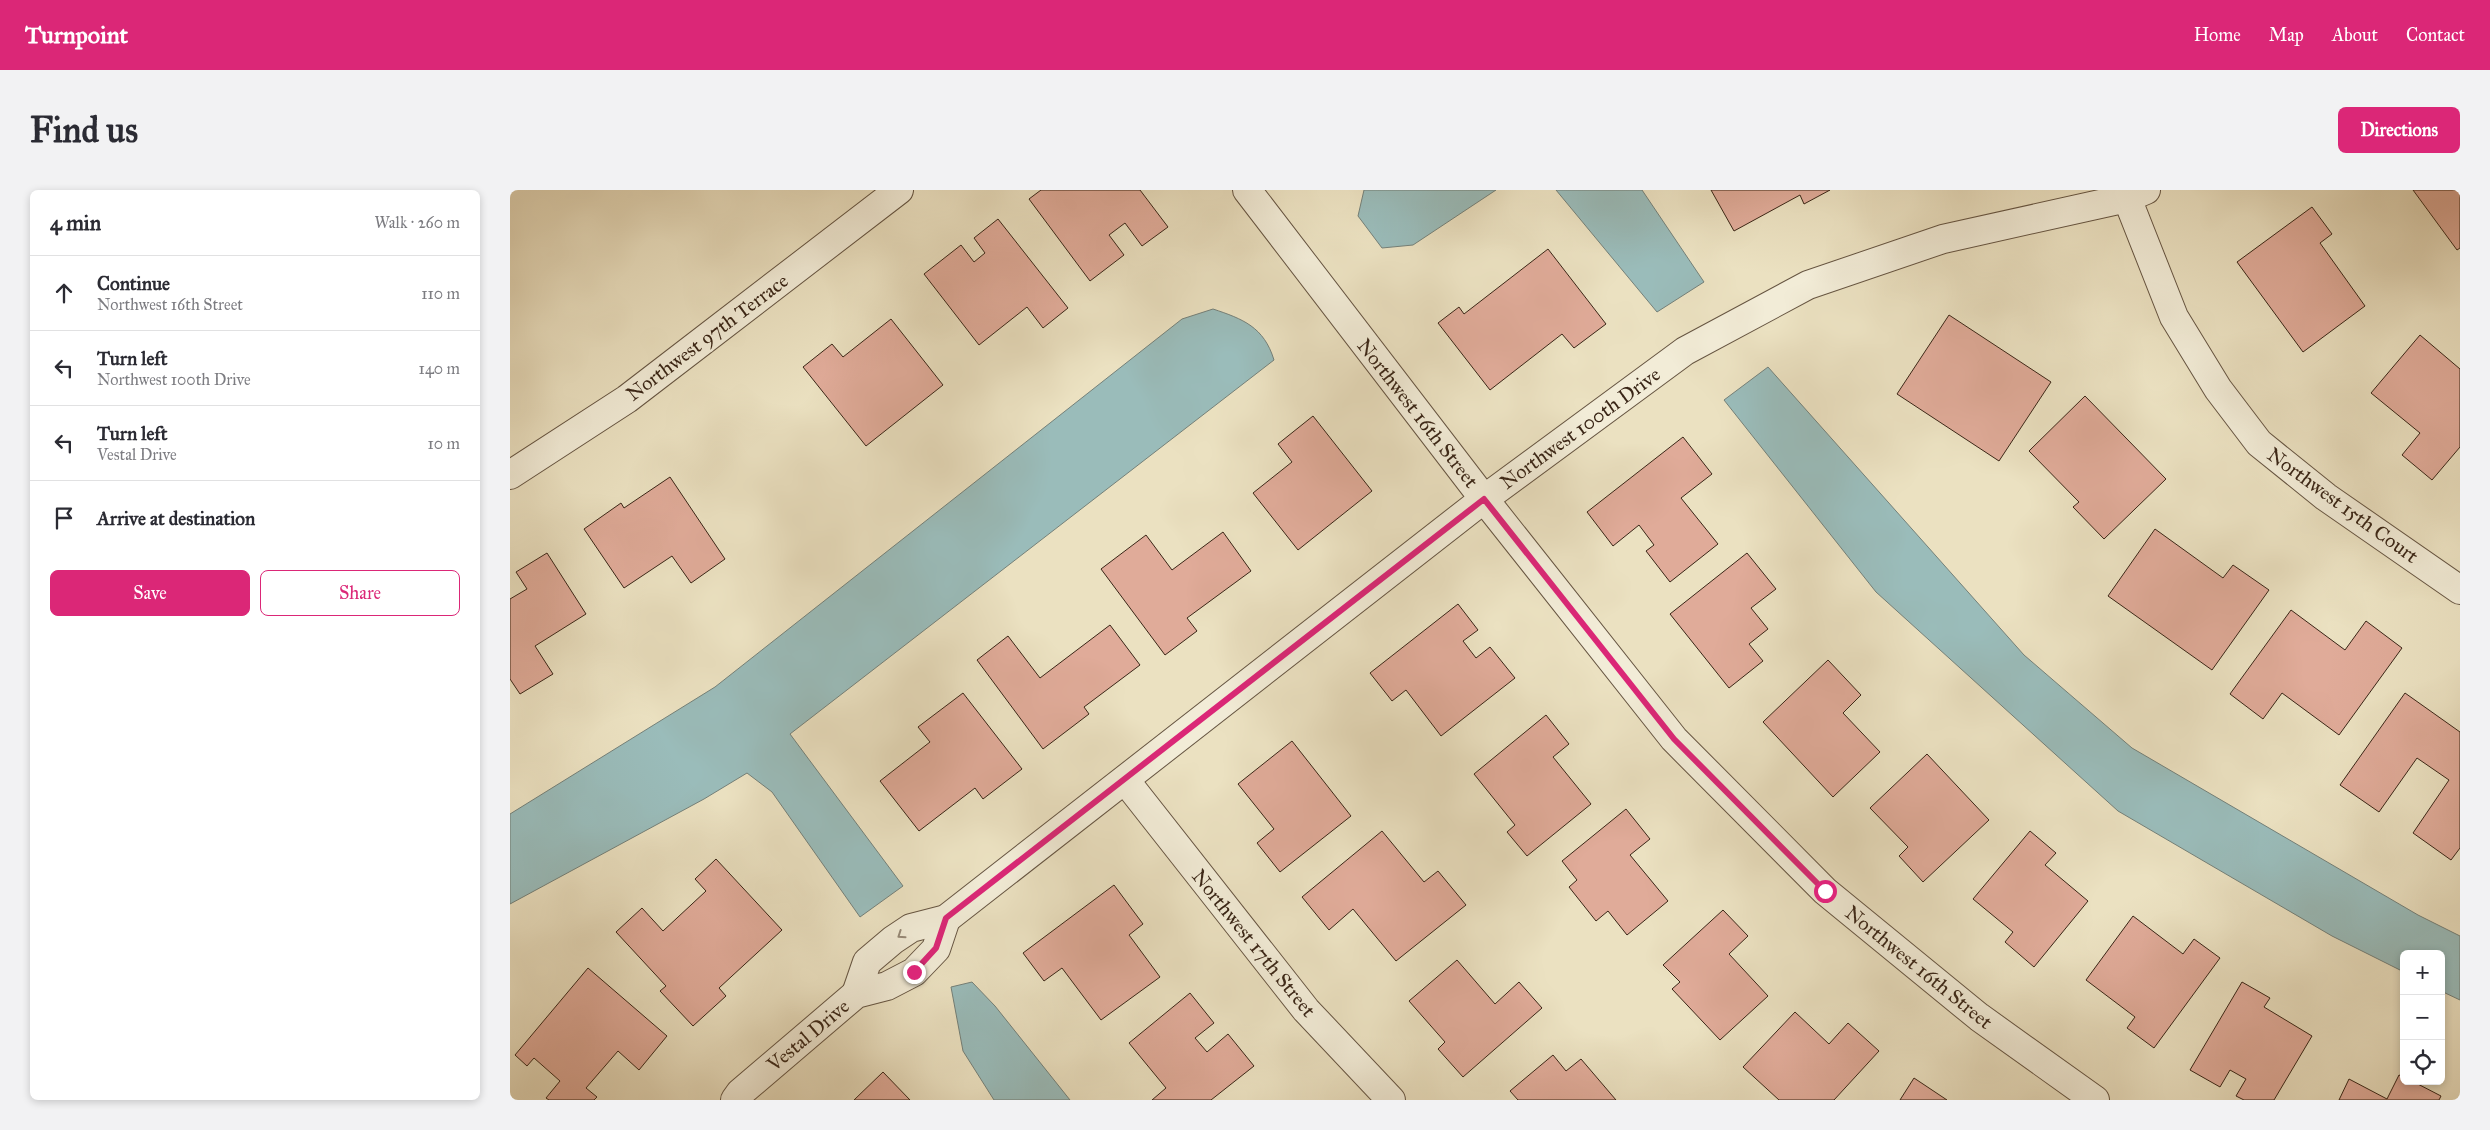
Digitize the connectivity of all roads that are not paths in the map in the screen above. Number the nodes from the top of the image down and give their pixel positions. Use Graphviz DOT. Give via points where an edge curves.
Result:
graph roads {
  1 [pos="899,190"];
  2 [pos="1247,190"];
  3 [pos="2137,194"];
  4 [pos="510,475"];
  5 [pos="1484,499"];
  6 [pos="2460,590"];
  7 [pos="1126,780"];
  8 [pos="946,918"];
  9 [pos="856,994"];
  10 [pos="735,1100"];
  11 [pos="1391,1100"];
  12 [pos="2095,1100"];
  1 -- 4 [label="street, Northwest 97th Terrace" via="626,399"];
  2 -- 5 [label="street, Northwest 16th Street"];
  3 -- 5 [label="street, Northwest 100th Drive" via="1943,239 1808,285 1685,351"];
  3 -- 6 [label="street, Northwest 15th Court" via="2174,317 2218,388 2259,443 2326,497"];
  5 -- 7 [label="street, Northwest 100th Drive"];
  5 -- 12 [label="street, Northwest 16th Street" via="1674,739 1825,891 1978,1017"];
  7 -- 8 [label="street, Northwest 100th Drive"];
  7 -- 11 [label="street, Northwest 17th Street" via="1306,1010"];
  8 -- 9 [label="street, one-way" via="911,928 893,940 867,962"];
  8 -- 9 [label="street, Vestal Drive" via="936,948 914,972 887,986"];
  9 -- 10 [label="street, Vestal Drive"];
}
